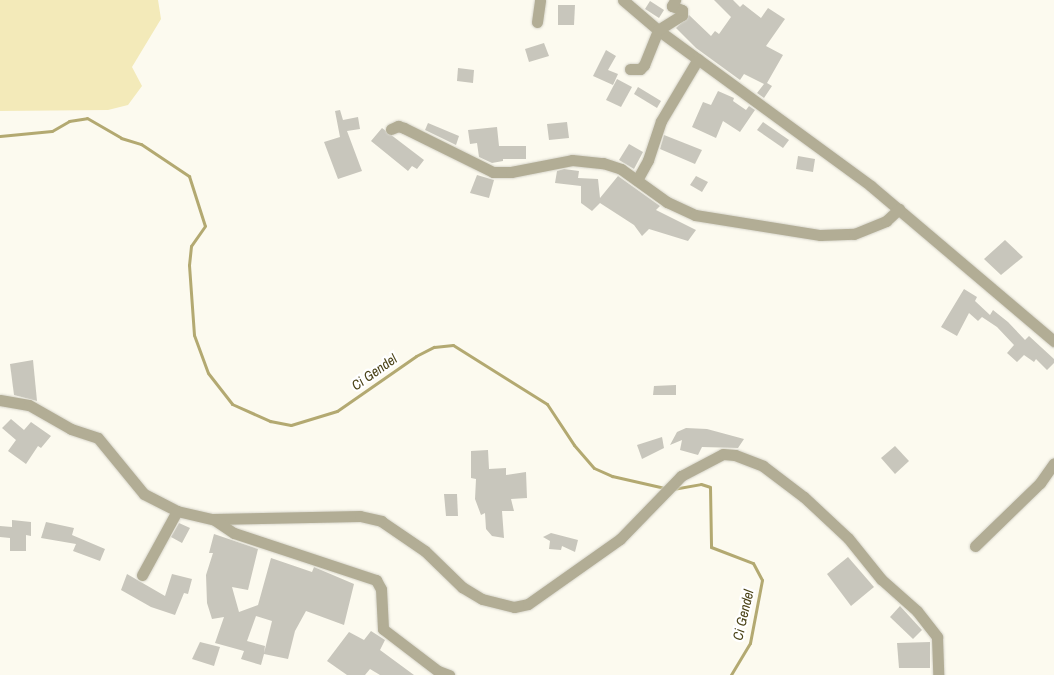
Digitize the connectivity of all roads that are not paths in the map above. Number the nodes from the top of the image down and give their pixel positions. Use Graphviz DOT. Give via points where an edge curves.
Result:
graph roads {
  1 [pos="540,0"];
  2 [pos="623,0"];
  3 [pos="670,2"];
  4 [pos="536,22"];
  5 [pos="658,30"];
  6 [pos="698,59"];
  7 [pos="630,68"];
  8 [pos="391,129"];
  9 [pos="637,180"];
  10 [pos="899,209"];
  11 [pos="1054,341"];
  12 [pos="0,400"];
  13 [pos="1054,463"];
  14 [pos="177,511"];
  15 [pos="213,519"];
  16 [pos="975,546"];
  17 [pos="142,575"];
  18 [pos="449,675"];
  19 [pos="938,675"];
  1 -- 4 [label="street"];
  2 -- 5 [label="street"];
  3 -- 5 [label="street" via="682,10 682,15"];
  5 -- 6 [label="street"];
  5 -- 7 [label="street" via="644,65 640,69"];
  6 -- 9 [label="street" via="660,121 648,160"];
  6 -- 10 [label="street"];
  8 -- 9 [label="street" via="404,128 493,172 583,161 621,169"];
  9 -- 10 [label="street" via="667,202 695,216 820,235 854,234 886,222"];
  10 -- 11 [label="street"];
  12 -- 14 [label="street" via="29,405 71,429 98,438 144,494"];
  13 -- 16 [label="street" via="1040,483"];
  14 -- 15 [label="street"];
  14 -- 17 [label="street"];
  15 -- 18 [label="street" via="234,533 376,580 381,589 383,629 438,671"];
  15 -- 19 [label="street" via="360,516 381,521 425,551 462,587 482,599 514,607 528,604 620,539 671,485 723,454 735,455 763,466 804,497 842,532 881,579 917,611 937,637"];
}
